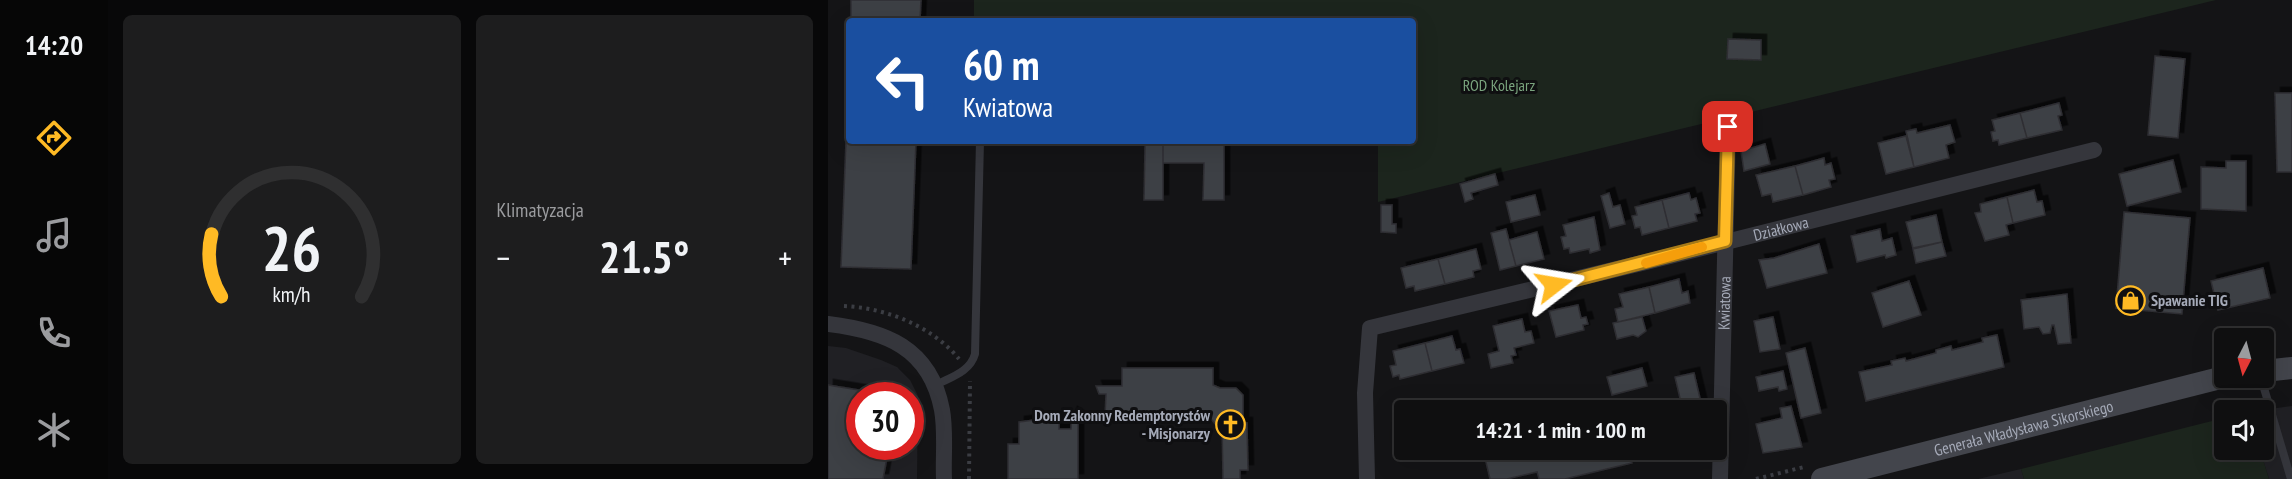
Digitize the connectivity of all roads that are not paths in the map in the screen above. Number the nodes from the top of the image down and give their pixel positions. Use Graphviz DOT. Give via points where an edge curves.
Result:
graph roads {
  1 [pos="1728,127"];
  2 [pos="980,144"];
  3 [pos="2094,150"];
  4 [pos="1725,241"];
  5 [pos="828,324"];
  6 [pos="2292,368"];
  7 [pos="2274,370"];
  8 [pos="2214,380"];
  9 [pos="936,385"];
  10 [pos="2264,388"];
  11 [pos="944,479"];
  12 [pos="1367,479"];
  13 [pos="1720,479"];
  14 [pos="1822,479"];
  15 [pos="2291,479"];
  1 -- 4 [label="street, Kwiatowa"];
  2 -- 9 [label="lane" via="975,354 966,369"];
  3 -- 4 [label="street, Działkowa"];
  4 -- 12 [label="street, Działkowa" via="1370,328 1365,393"];
  4 -- 13 [label="street, Kwiatowa"];
  5 -- 9 [label="street" via="884,335 904,347"];
  6 -- 7 [label="street"];
  8 -- 14 [label="street, Generała Władysława Sikorskiego"];
  9 -- 11 [label="street" via="943,412"];
  10 -- 15 [label="lane"];
}
